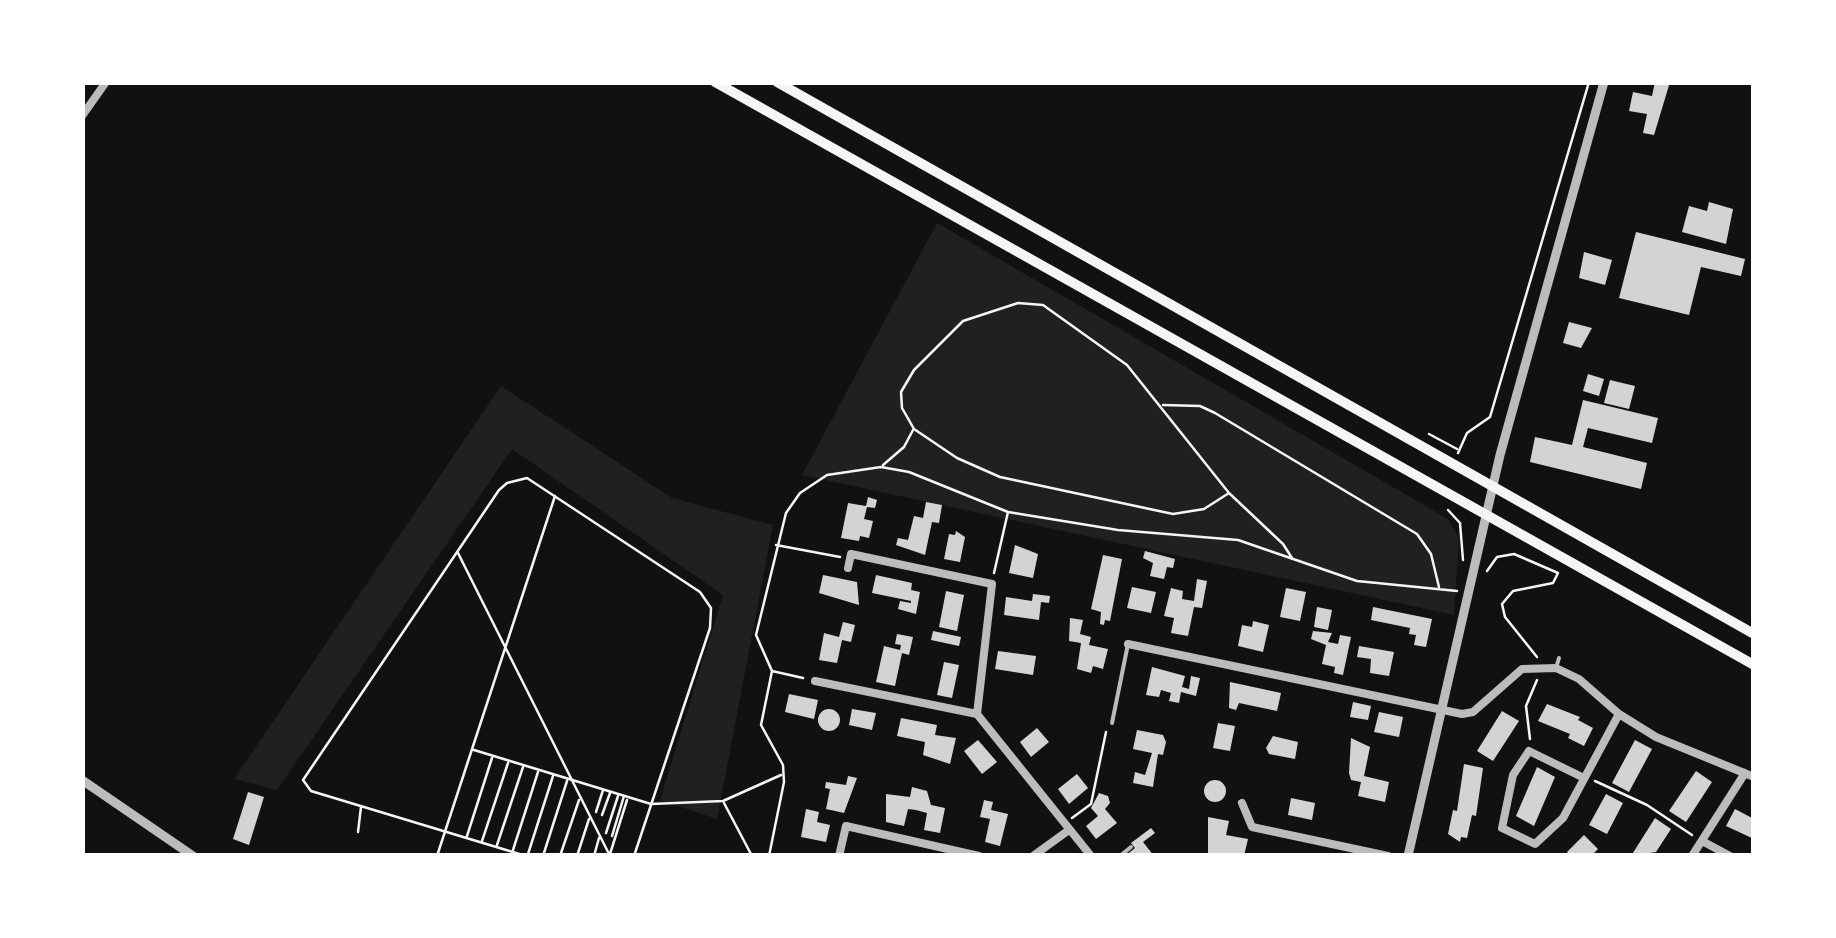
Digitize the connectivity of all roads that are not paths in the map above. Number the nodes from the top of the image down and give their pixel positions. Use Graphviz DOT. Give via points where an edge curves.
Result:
graph roads {
  1 [pos="106,82"];
  2 [pos="715,82"];
  3 [pos="777,82"];
  4 [pos="1604,82"];
  5 [pos="82,116"];
  6 [pos="1493,487"];
  7 [pos="1487,515"];
  8 [pos="848,568"];
  9 [pos="1754,634"];
  10 [pos="1128,644"];
  11 [pos="1559,658"];
  12 [pos="1754,665"];
  13 [pos="1556,668"];
  14 [pos="814,681"];
  15 [pos="1442,710"];
  16 [pos="977,714"];
  17 [pos="1619,714"];
  18 [pos="1112,723"];
  19 [pos="1750,775"];
  20 [pos="1584,778"];
  21 [pos="82,780"];
  22 [pos="1242,803"];
  23 [pos="1067,826"];
  24 [pos="1702,841"];
  25 [pos="1132,847"];
  26 [pos="193,856"];
  27 [pos="839,856"];
  28 [pos="979,856"];
  29 [pos="1033,856"];
  30 [pos="1091,856"];
  31 [pos="1120,856"];
  32 [pos="1388,856"];
  33 [pos="1408,856"];
  34 [pos="1692,856"];
  35 [pos="1730,856"];
  1 -- 5 [label="street"];
  2 -- 7 [label="main road"];
  3 -- 6 [label="main road"];
  4 -- 6 [label="street"];
  6 -- 7 [label="street"];
  6 -- 9 [label="main road"];
  7 -- 12 [label="main road"];
  7 -- 15 [label="street"];
  8 -- 16 [label="street" via="851,554 992,584"];
  10 -- 15 [label="street"];
  10 -- 18 [label="lane"];
  11 -- 13 [label="lane"];
  13 -- 15 [label="street" via="1539,666 1508,677 1472,712"];
  13 -- 17 [label="street"];
  14 -- 16 [label="street"];
  15 -- 33 [label="street"];
  16 -- 23 [label="street"];
  17 -- 19 [label="street" via="1656,737"];
  17 -- 20 [label="street"];
  19 -- 24 [label="street"];
  20 -- 20 [label="street" via="1563,818 1535,844 1502,828 1513,775 1528,751"];
  21 -- 26 [label="street"];
  22 -- 32 [label="street" via="1252,828"];
  23 -- 29 [label="street"];
  23 -- 30 [label="street"];
  24 -- 34 [label="street"];
  24 -- 35 [label="street"];
  25 -- 31 [label="lane"];
  27 -- 28 [label="street" via="846,826"];
}
